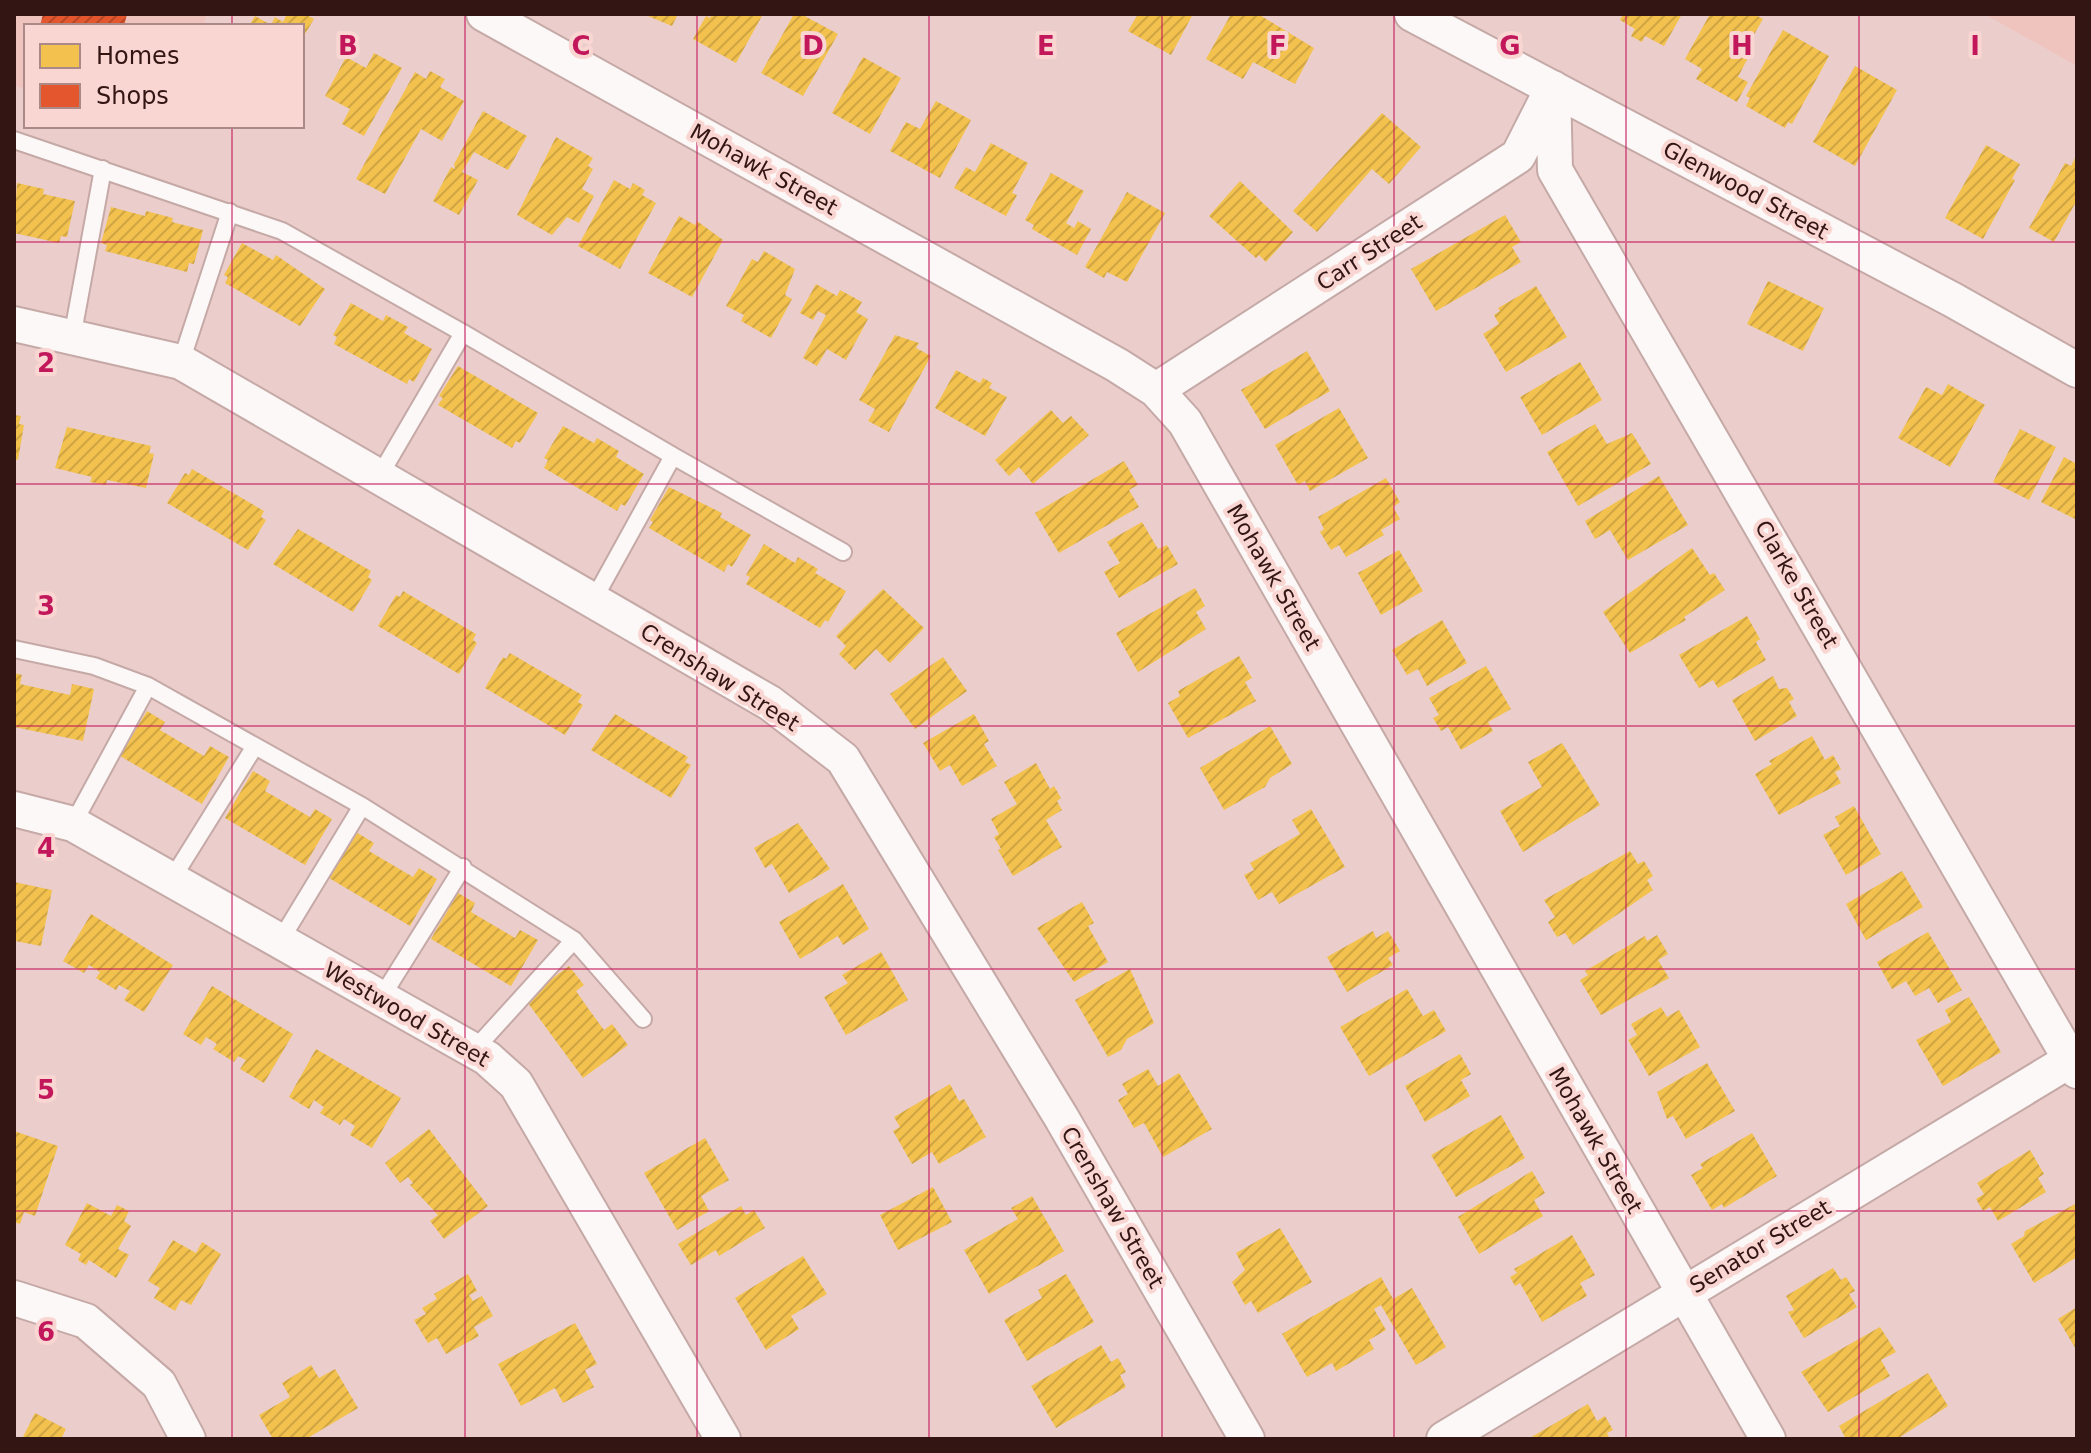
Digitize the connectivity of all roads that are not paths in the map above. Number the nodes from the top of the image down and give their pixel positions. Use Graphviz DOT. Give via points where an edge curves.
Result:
graph roads {
  1 [pos="484,14"];
  2 [pos="1412,14"];
  3 [pos="1553,88"];
  4 [pos="14,140"];
  5 [pos="103,169"];
  6 [pos="230,212"];
  7 [pos="14,324"];
  8 [pos="463,333"];
  9 [pos="72,338"];
  10 [pos="181,362"];
  11 [pos="2077,370"];
  12 [pos="1156,390"];
  13 [pos="673,456"];
  14 [pos="380,475"];
  15 [pos="843,552"];
  16 [pos="594,599"];
  17 [pos="14,649"];
  18 [pos="148,686"];
  19 [pos="255,746"];
  20 [pos="362,806"];
  21 [pos="14,809"];
  22 [pos="73,824"];
  23 [pos="463,867"];
  24 [pos="172,879"];
  25 [pos="574,940"];
  26 [pos="280,941"];
  27 [pos="381,998"];
  28 [pos="643,1019"];
  29 [pos="474,1050"];
  30 [pos="2075,1063"];
  31 [pos="1683,1292"];
  32 [pos="14,1298"];
  33 [pos="188,1439"];
  34 [pos="723,1439"];
  35 [pos="1247,1439"];
  36 [pos="1444,1439"];
  37 [pos="1768,1439"];
  1 -- 12 [label="street, Mohawk Street"];
  2 -- 3 [label="street, Glenwood Street"];
  3 -- 11 [label="street, Glenwood Street"];
  3 -- 12 [label="street, Carr Street" via="1518,156"];
  3 -- 30 [label="street, Clarke Street" via="1555,170"];
  4 -- 5 [label="lane"];
  5 -- 6 [label="lane"];
  5 -- 9 [label="lane"];
  6 -- 8 [label="lane" via="282,231"];
  6 -- 10 [label="lane"];
  7 -- 9 [label="street, Crenshaw Street"];
  8 -- 13 [label="lane"];
  8 -- 14 [label="lane"];
  9 -- 10 [label="street, Crenshaw Street"];
  10 -- 14 [label="street, Crenshaw Street"];
  12 -- 31 [label="street, Mohawk Street" via="1185,422"];
  13 -- 15 [label="lane"];
  13 -- 16 [label="lane"];
  14 -- 16 [label="street, Crenshaw Street"];
  16 -- 35 [label="street, Crenshaw Street" via="770,703 843,759 1061,1117"];
  17 -- 18 [label="lane" via="94,666"];
  18 -- 19 [label="lane"];
  18 -- 22 [label="lane"];
  19 -- 20 [label="lane"];
  19 -- 24 [label="lane"];
  20 -- 23 [label="lane"];
  20 -- 26 [label="lane"];
  21 -- 22 [label="street, Westwood Street"];
  22 -- 24 [label="street, Westwood Street"];
  23 -- 25 [label="lane"];
  23 -- 27 [label="lane"];
  24 -- 26 [label="street, Westwood Street"];
  25 -- 28 [label="lane"];
  25 -- 29 [label="lane"];
  26 -- 27 [label="street, Westwood Street"];
  27 -- 29 [label="street, Westwood Street"];
  29 -- 34 [label="street, Westwood Street" via="516,1084"];
  30 -- 31 [label="street, Senator Street"];
  31 -- 36 [label="street, Senator Street"];
  31 -- 37 [label="street, Mohawk Street"];
  32 -- 33 [label="street" via="86,1321 159,1384"];
}
